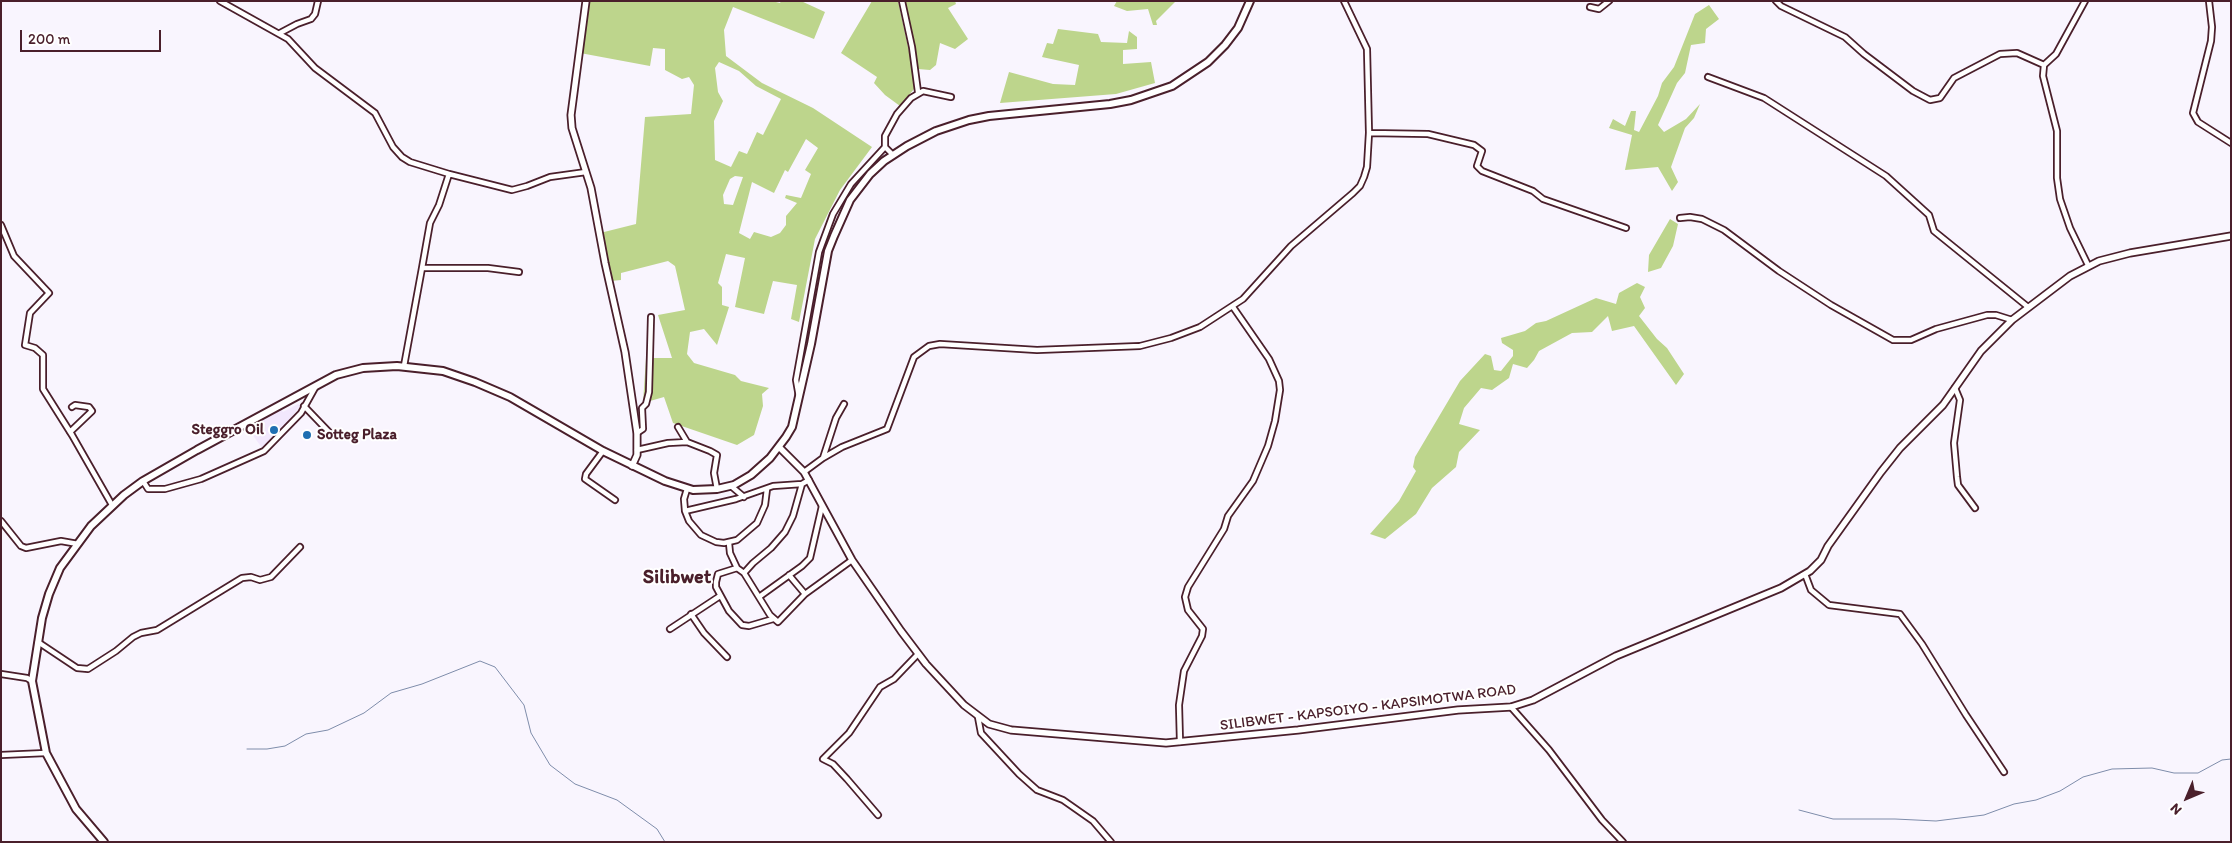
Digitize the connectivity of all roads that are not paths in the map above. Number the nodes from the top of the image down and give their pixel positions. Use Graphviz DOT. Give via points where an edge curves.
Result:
graph roads {
  1 [pos="220,1"];
  2 [pos="318,1"];
  3 [pos="586,1"];
  4 [pos="902,1"];
  5 [pos="1250,1"];
  6 [pos="1344,1"];
  7 [pos="1610,1"];
  8 [pos="1776,1"];
  9 [pos="2085,1"];
  10 [pos="2208,1"];
  11 [pos="1590,7"];
  12 [pos="280,33"];
  13 [pos="2044,65"];
  14 [pos="1708,77"];
  15 [pos="918,92"];
  16 [pos="951,97"];
  17 [pos="1369,133"];
  18 [pos="2231,143"];
  19 [pos="885,147"];
  20 [pos="892,154"];
  21 [pos="586,172"];
  22 [pos="450,174"];
  23 [pos="1680,218"];
  24 [pos="1,224"];
  25 [pos="1626,228"];
  26 [pos="2231,236"];
  27 [pos="2088,265"];
  28 [pos="422,268"];
  29 [pos="519,272"];
  30 [pos="1233,307"];
  31 [pos="2028,307"];
  32 [pos="651,317"];
  33 [pos="2012,320"];
  34 [pos="404,366"];
  35 [pos="316,385"];
  36 [pos="1955,388"];
  37 [pos="800,399"];
  38 [pos="844,404"];
  39 [pos="72,406"];
  40 [pos="304,406"];
  41 [pos="678,427"];
  42 [pos="70,432"];
  43 [pos="329,432"];
  44 [pos="638,433"];
  45 [pos="687,442"];
  46 [pos="779,447"];
  47 [pos="638,450"];
  48 [pos="604,451"];
  49 [pos="823,458"];
  50 [pos="632,466"];
  51 [pos="804,472"];
  52 [pos="809,480"];
  53 [pos="143,482"];
  54 [pos="802,484"];
  55 [pos="731,486"];
  56 [pos="767,488"];
  57 [pos="687,489"];
  58 [pos="717,489"];
  59 [pos="744,497"];
  60 [pos="615,500"];
  61 [pos="112,505"];
  62 [pos="822,506"];
  63 [pos="1976,508"];
  64 [pos="685,510"];
  65 [pos="1,522"];
  66 [pos="728,542"];
  67 [pos="78,544"];
  68 [pos="300,547"];
  69 [pos="852,560"];
  70 [pos="737,568"];
  71 [pos="744,573"];
  72 [pos="1805,574"];
  73 [pos="789,575"];
  74 [pos="805,594"];
  75 [pos="720,596"];
  76 [pos="759,597"];
  77 [pos="691,614"];
  78 [pos="773,619"];
  79 [pos="670,629"];
  80 [pos="38,642"];
  81 [pos="918,654"];
  82 [pos="727,657"];
  83 [pos="1,674"];
  84 [pos="32,681"];
  85 [pos="1510,707"];
  86 [pos="978,717"];
  87 [pos="1180,742"];
  88 [pos="46,753"];
  89 [pos="1,755"];
  90 [pos="2004,772"];
  91 [pos="878,815"];
  92 [pos="104,842"];
  93 [pos="1111,842"];
  94 [pos="1624,842"];
  1 -- 12 [label="street"];
  2 -- 12 [label="street" via="311,19"];
  3 -- 21 [label="street" via="571,115"];
  4 -- 15 [label="street"];
  5 -- 20 [label="main road" via="1238,28 1225,45 1208,62 1172,86 1117,102 969,120 936,131"];
  6 -- 17 [label="street" via="1367,49"];
  7 -- 11 [label="street" via="1599,9"];
  8 -- 13 [label="street" via="1845,37 1913,91 1934,101 1940,98 1954,78 2000,54 2017,53"];
  9 -- 13 [label="street" via="2056,54"];
  10 -- 18 [label="street" via="2211,41 2192,113 2198,122"];
  12 -- 22 [label="street" via="315,68 375,113 402,157"];
  13 -- 27 [label="street" via="2045,88 2057,130 2060,199"];
  14 -- 31 [label="street" via="1764,98 1886,176 1930,215 1934,231"];
  15 -- 16 [label="street" via="929,91"];
  15 -- 19 [label="street" via="888,127"];
  17 -- 25 [label="street" via="1428,134 1474,145 1482,151 1477,166 1482,171 1533,192 1542,199"];
  17 -- 30 [label="street" via="1367,167 1360,186 1291,246"];
  19 -- 20 [label="street"];
  19 -- 37 [label="street" via="851,184 833,214 821,245 796,380"];
  20 -- 37 [label="main road" via="870,174 841,217 824,271"];
  21 -- 22 [label="street" via="550,177 512,190"];
  21 -- 44 [label="street" via="625,352"];
  22 -- 28 [label="street" via="430,223"];
  23 -- 33 [label="street" via="1702,219 1724,230 1831,305 1893,340 1910,340 1987,315"];
  24 -- 42 [label="street" via="14,256 49,293 30,313 26,345 43,355 43,390"];
  26 -- 27 [label="street, SILIBWET - KAPSOIYO - KAPSIMOTWA ROAD" via="2130,253"];
  27 -- 31 [label="street, SILIBWET - KAPSOIYO - KAPSIMOTWA ROAD"];
  28 -- 29 [label="street" via="488,268"];
  28 -- 34 [label="street"];
  30 -- 49 [label="street" via="1184,334 1140,346 1037,350 930,346 914,358 887,428"];
  30 -- 87 [label="street" via="1269,359 1280,390 1276,421 1252,481 1228,516 1224,529 1185,597 1188,610 1203,629 1184,671 1179,705"];
  31 -- 33 [label="street, SILIBWET - KAPSOIYO - KAPSIMOTWA ROAD"];
  32 -- 44 [label="street" via="649,392 642,408 643,429"];
  33 -- 36 [label="street, SILIBWET - KAPSOIYO - KAPSIMOTWA ROAD" via="1981,351"];
  34 -- 35 [label="main road" via="363,368 336,375"];
  34 -- 48 [label="main road" via="442,370 475,382 510,397"];
  35 -- 40 [label="street"];
  35 -- 53 [label="main road"];
  36 -- 63 [label="street" via="1960,400 1954,443 1958,485"];
  36 -- 72 [label="street, SILIBWET - KAPSOIYO - KAPSIMOTWA ROAD" via="1943,405 1900,448 1821,560"];
  37 -- 46 [label="main road" via="792,427"];
  38 -- 49 [label="street"];
  39 -- 42 [label="street" via="89,407 93,413"];
  40 -- 43 [label="street"];
  40 -- 53 [label="street" via="264,451 201,479 165,489 148,489"];
  41 -- 45 [label="street"];
  42 -- 61 [label="street"];
  44 -- 47 [label="street"];
  45 -- 47 [label="street"];
  45 -- 58 [label="street" via="717,455 714,472"];
  46 -- 51 [label="street, SILIBWET - KAPSOIYO - KAPSIMOTWA ROAD"];
  46 -- 55 [label="main road" via="751,475"];
  47 -- 50 [label="street"];
  48 -- 50 [label="main road"];
  48 -- 60 [label="street" via="585,479"];
  49 -- 51 [label="street"];
  50 -- 57 [label="main road"];
  51 -- 52 [label="street, SILIBWET - KAPSOIYO - KAPSIMOTWA ROAD"];
  52 -- 54 [label="street"];
  52 -- 62 [label="street, SILIBWET - KAPSOIYO - KAPSIMOTWA ROAD"];
  53 -- 61 [label="main road"];
  54 -- 56 [label="street"];
  54 -- 71 [label="street" via="785,532"];
  55 -- 58 [label="main road"];
  55 -- 59 [label="street"];
  56 -- 59 [label="street"];
  56 -- 66 [label="street" via="757,523 743,536"];
  57 -- 58 [label="main road"];
  57 -- 64 [label="street"];
  59 -- 64 [label="street"];
  61 -- 67 [label="main road"];
  62 -- 69 [label="street, SILIBWET - KAPSOIYO - KAPSIMOTWA ROAD"];
  62 -- 73 [label="street" via="810,558"];
  64 -- 66 [label="street" via="689,521 701,535 716,542"];
  65 -- 67 [label="street" via="26,548 61,541"];
  66 -- 70 [label="street"];
  67 -- 80 [label="main road" via="60,568 49,594"];
  68 -- 80 [label="street" via="271,577 260,580 242,578 157,630 133,637 88,668 77,668"];
  69 -- 74 [label="street"];
  69 -- 81 [label="street, SILIBWET - KAPSOIYO - KAPSIMOTWA ROAD"];
  70 -- 71 [label="street"];
  70 -- 75 [label="street" via="718,574 716,587"];
  71 -- 76 [label="street"];
  72 -- 85 [label="street, SILIBWET - KAPSOIYO - KAPSIMOTWA ROAD" via="1780,588 1616,656 1533,700"];
  72 -- 90 [label="street" via="1811,590 1829,605 1900,614"];
  73 -- 74 [label="street"];
  73 -- 76 [label="street"];
  74 -- 78 [label="street" via="778,622"];
  75 -- 77 [label="street"];
  75 -- 78 [label="street" via="742,625"];
  76 -- 78 [label="street"];
  77 -- 79 [label="street"];
  77 -- 82 [label="street"];
  80 -- 84 [label="main road"];
  81 -- 86 [label="street, SILIBWET - KAPSOIYO - KAPSIMOTWA ROAD"];
  81 -- 91 [label="street" via="894,679 883,683 849,733 823,759 833,764"];
  83 -- 84 [label="street"];
  84 -- 88 [label="main road"];
  85 -- 87 [label="street, SILIBWET - KAPSOIYO - KAPSIMOTWA ROAD" via="1458,710"];
  85 -- 94 [label="street" via="1549,750 1602,820"];
  86 -- 87 [label="street, SILIBWET - KAPSOIYO - KAPSIMOTWA ROAD" via="1011,730 1139,742"];
  86 -- 93 [label="street" via="981,732 1024,779 1037,790 1063,800 1094,821"];
  88 -- 89 [label="street"];
  88 -- 92 [label="main road" via="74,806"];
}
